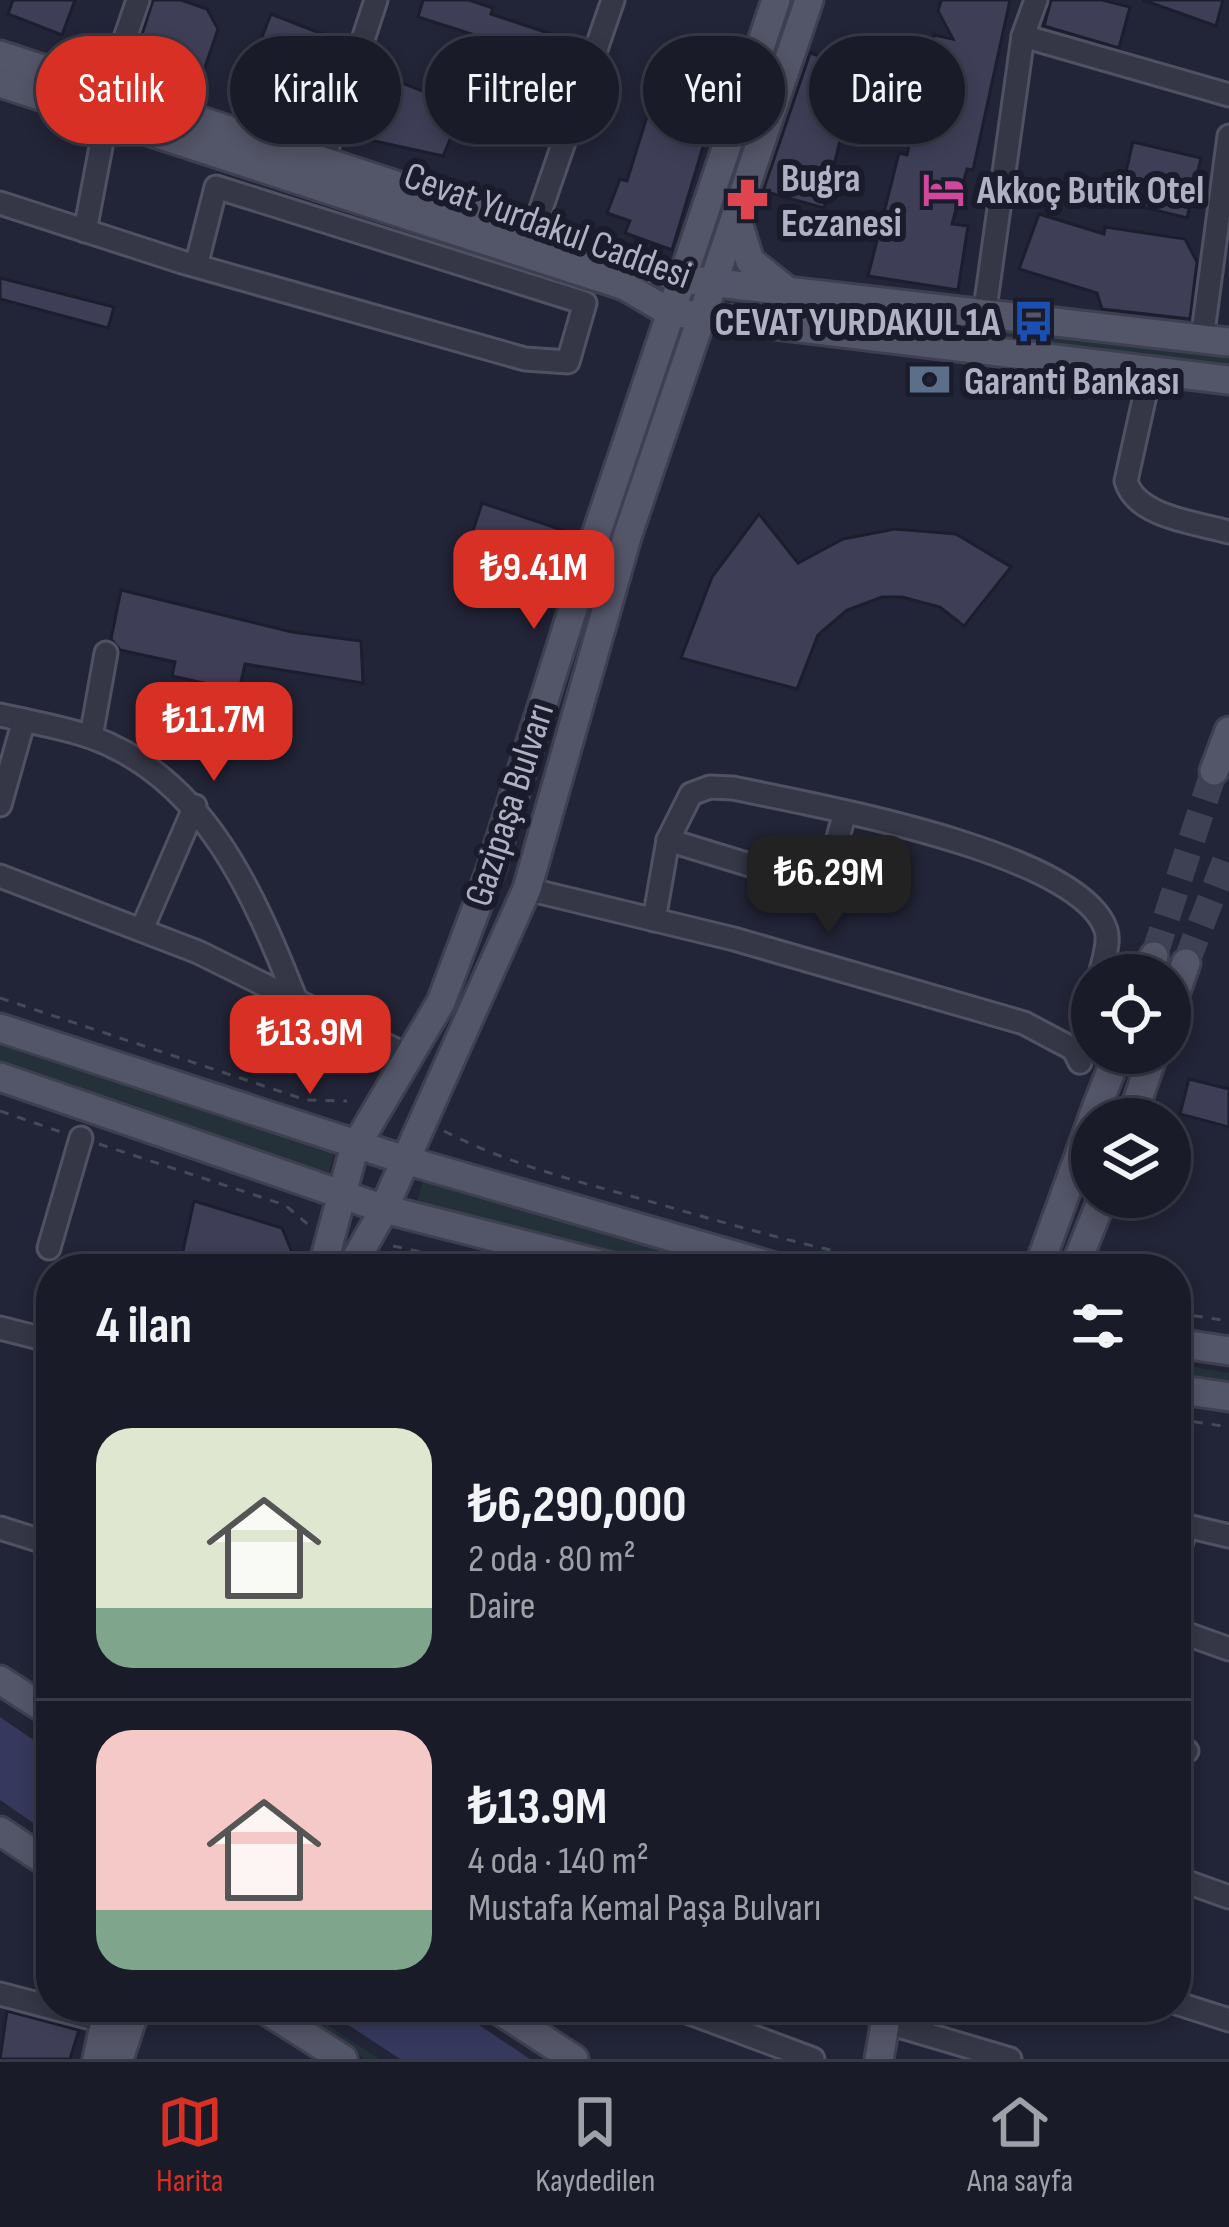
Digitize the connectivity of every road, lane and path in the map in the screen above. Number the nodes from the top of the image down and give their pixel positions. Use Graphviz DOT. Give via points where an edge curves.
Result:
graph roads {
  1 [pos="137,0"];
  2 [pos="376,0"];
  3 [pos="613,0"];
  4 [pos="776,0"];
  5 [pos="809,0"];
  6 [pos="1036,0"];
  7 [pos="126,36"];
  8 [pos="1023,36"];
  9 [pos="0,55"];
  10 [pos="36,71"];
  11 [pos="0,83"];
  12 [pos="36,89"];
  13 [pos="1229,95"];
  14 [pos="206,129"];
  15 [pos="1229,136"];
  16 [pos="206,137"];
  17 [pos="100,144"];
  18 [pos="323,161"];
  19 [pos="0,203"];
  20 [pos="736,216"];
  21 [pos="534,229"];
  22 [pos="85,231"];
  23 [pos="196,266"];
  24 [pos="682,279"];
  25 [pos="715,284"];
  26 [pos="792,293"];
  27 [pos="669,312"];
  28 [pos="984,316"];
  29 [pos="704,319"];
  30 [pos="1215,341"];
  31 [pos="1150,368"];
  32 [pos="1229,380"];
  33 [pos="1229,532"];
  34 [pos="106,652"];
  35 [pos="0,715"];
  36 [pos="24,721"];
  37 [pos="1229,731"];
  38 [pos="91,737"];
  39 [pos="1214,771"];
  40 [pos="0,805"];
  41 [pos="195,806"];
  42 [pos="845,812"];
  43 [pos="668,840"];
  44 [pos="0,876"];
  45 [pos="527,889"];
  46 [pos="654,920"];
  47 [pos="142,929"];
  48 [pos="1104,954"];
  49 [pos="0,998"];
  50 [pos="296,1000"];
  51 [pos="0,1028"];
  52 [pos="1071,1048"];
  53 [pos="410,1057"];
  54 [pos="0,1077"];
  55 [pos="347,1101"];
  56 [pos="0,1112"];
  57 [pos="442,1130"];
  58 [pos="81,1138"];
  59 [pos="356,1145"];
  60 [pos="405,1160"];
  61 [pos="1071,1174"];
  62 [pos="338,1195"];
  63 [pos="384,1209"];
  64 [pos="1097,1218"];
  65 [pos="330,1237"];
  66 [pos="393,1246"];
  67 [pos="49,1248"];
  68 [pos="326,1254"];
  69 [pos="358,1254"];
  70 [pos="431,1254"];
  71 [pos="561,1254"];
  72 [pos="730,1254"];
  73 [pos="835,1254"];
  74 [pos="1041,1254"];
  75 [pos="1085,1254"];
  76 [pos="1191,1315"];
  77 [pos="1229,1321"];
  78 [pos="0,1328"];
  79 [pos="36,1337"];
  80 [pos="1191,1345"];
  81 [pos="1229,1351"];
  82 [pos="1191,1391"];
  83 [pos="1229,1397"];
  84 [pos="1191,1421"];
  85 [pos="1229,1427"];
  86 [pos="1191,1527"];
  87 [pos="0,1528"];
  88 [pos="1229,1536"];
  89 [pos="36,1539"];
  90 [pos="1191,1635"];
  91 [pos="1229,1649"];
  92 [pos="0,1680"];
  93 [pos="36,1703"];
  94 [pos="0,1831"];
  95 [pos="36,1855"];
  96 [pos="1191,1883"];
  97 [pos="1229,1897"];
  98 [pos="0,1994"];
  99 [pos="36,2001"];
  100 [pos="1191,2008"];
  101 [pos="1229,2020"];
  102 [pos="105,2022"];
  103 [pos="131,2022"];
  104 [pos="285,2022"];
  105 [pos="517,2022"];
  106 [pos="714,2022"];
  107 [pos="886,2022"];
  108 [pos="909,2022"];
  109 [pos="97,2059"];
  110 [pos="119,2059"];
  111 [pos="343,2059"];
  112 [pos="574,2059"];
  113 [pos="813,2059"];
  114 [pos="879,2059"];
  115 [pos="1010,2059"];
  1 -- 7 [label="street"];
  2 -- 18 [label="street"];
  3 -- 21 [label="street"];
  4 -- 24 [label="main road, Gazipaşa Bulvarı"];
  5 -- 20 [label="main road, Gazipaşa Bulvarı"];
  6 -- 8 [label="street"];
  8 -- 13 [label="street"];
  8 -- 28 [label="street"];
  9 -- 10 [label="main road, Cevat Yurdakul Caddesi"];
  11 -- 12 [label="main road, Cevat Yurdakul Caddesi"];
  14 -- 18 [label="main road, Cevat Yurdakul Caddesi"];
  15 -- 30 [label="street"];
  16 -- 27 [label="main road, Cevat Yurdakul Caddesi" via="625,286"];
  17 -- 22 [label="street"];
  18 -- 21 [label="main road, Cevat Yurdakul Caddesi"];
  19 -- 22 [label="street"];
  20 -- 25 [label="main road, Gazipaşa Bulvarı"];
  20 -- 26 [label="main road" via="750,261"];
  21 -- 24 [label="main road, Cevat Yurdakul Caddesi"];
  22 -- 23 [label="street"];
  23 -- 23 [label="street" via="216,187 585,303 568,362 556,365"];
  24 -- 25 [label="main road, Cevat Yurdakul Caddesi"];
  24 -- 27 [label="main road, Gazipaşa Bulvarı"];
  25 -- 26 [label="main road, Cevat Yurdakul Caddesi"];
  25 -- 29 [label="main road, Gazipaşa Bulvarı"];
  26 -- 28 [label="main road, Cevat Yurdakul Caddesi"];
  27 -- 29 [label="main road, Cevat Yurdakul Caddesi"];
  27 -- 53 [label="main road, Gazipaşa Bulvarı" via="531,751 441,1003"];
  28 -- 30 [label="main road, Cevat Yurdakul Caddesi"];
  29 -- 31 [label="main road, Cevat Yurdakul Caddesi"];
  29 -- 45 [label="main road, Gazipaşa Bulvarı" via="627,537"];
  31 -- 32 [label="main road, Cevat Yurdakul Caddesi"];
  31 -- 33 [label="street" via="1130,493 1149,508"];
  34 -- 38 [label="street"];
  35 -- 36 [label="street"];
  36 -- 38 [label="street"];
  36 -- 40 [label="street"];
  37 -- 39 [label="main road"];
  38 -- 41 [label="street"];
  41 -- 47 [label="street"];
  41 -- 50 [label="street" via="267,927"];
  42 -- 43 [label="street" via="710,787 691,794"];
  42 -- 43 [label="street" via="830,870 815,885"];
  42 -- 48 [label="street" via="927,828 1011,861 1078,898 1108,935"];
  43 -- 46 [label="street"];
  44 -- 47 [label="street"];
  45 -- 46 [label="street"];
  45 -- 60 [label="main road, Gazipaşa Bulvarı"];
  46 -- 52 [label="street" via="1024,1023"];
  47 -- 50 [label="street"];
  49 -- 55 [label="path" via="306,1100"];
  50 -- 53 [label="street"];
  51 -- 59 [label="main road"];
  53 -- 59 [label="main road, Gazipaşa Bulvarı"];
  54 -- 62 [label="main road"];
  56 -- 58 [label="path"];
  57 -- 73 [label="path" via="545,1172"];
  58 -- 65 [label="path" via="285,1205"];
  58 -- 67 [label="street"];
  59 -- 60 [label="main road"];
  59 -- 62 [label="main road, Gazipaşa Bulvarı"];
  60 -- 63 [label="main road, Gazipaşa Bulvarı"];
  60 -- 72 [label="main road"];
  61 -- 74 [label="main road"];
  62 -- 63 [label="main road"];
  62 -- 65 [label="main road, Gazipaşa Bulvarı"];
  63 -- 69 [label="main road, Gazipaşa Bulvarı"];
  63 -- 71 [label="main road"];
  64 -- 75 [label="main road"];
  65 -- 68 [label="main road, Gazipaşa Bulvarı"];
  66 -- 70 [label="path"];
  76 -- 77 [label="path"];
  78 -- 79 [label="street"];
  80 -- 81 [label="main road"];
  82 -- 83 [label="main road"];
  84 -- 85 [label="path"];
  86 -- 88 [label="street"];
  87 -- 89 [label="street"];
  90 -- 91 [label="street"];
  92 -- 93 [label="main road"];
  94 -- 95 [label="main road"];
  96 -- 97 [label="street"];
  98 -- 99 [label="street"];
  100 -- 101 [label="street"];
  102 -- 109 [label="main road"];
  103 -- 110 [label="main road"];
  104 -- 111 [label="main road"];
  105 -- 112 [label="main road"];
  106 -- 113 [label="street"];
  107 -- 114 [label="main road"];
  108 -- 115 [label="street"];
}
